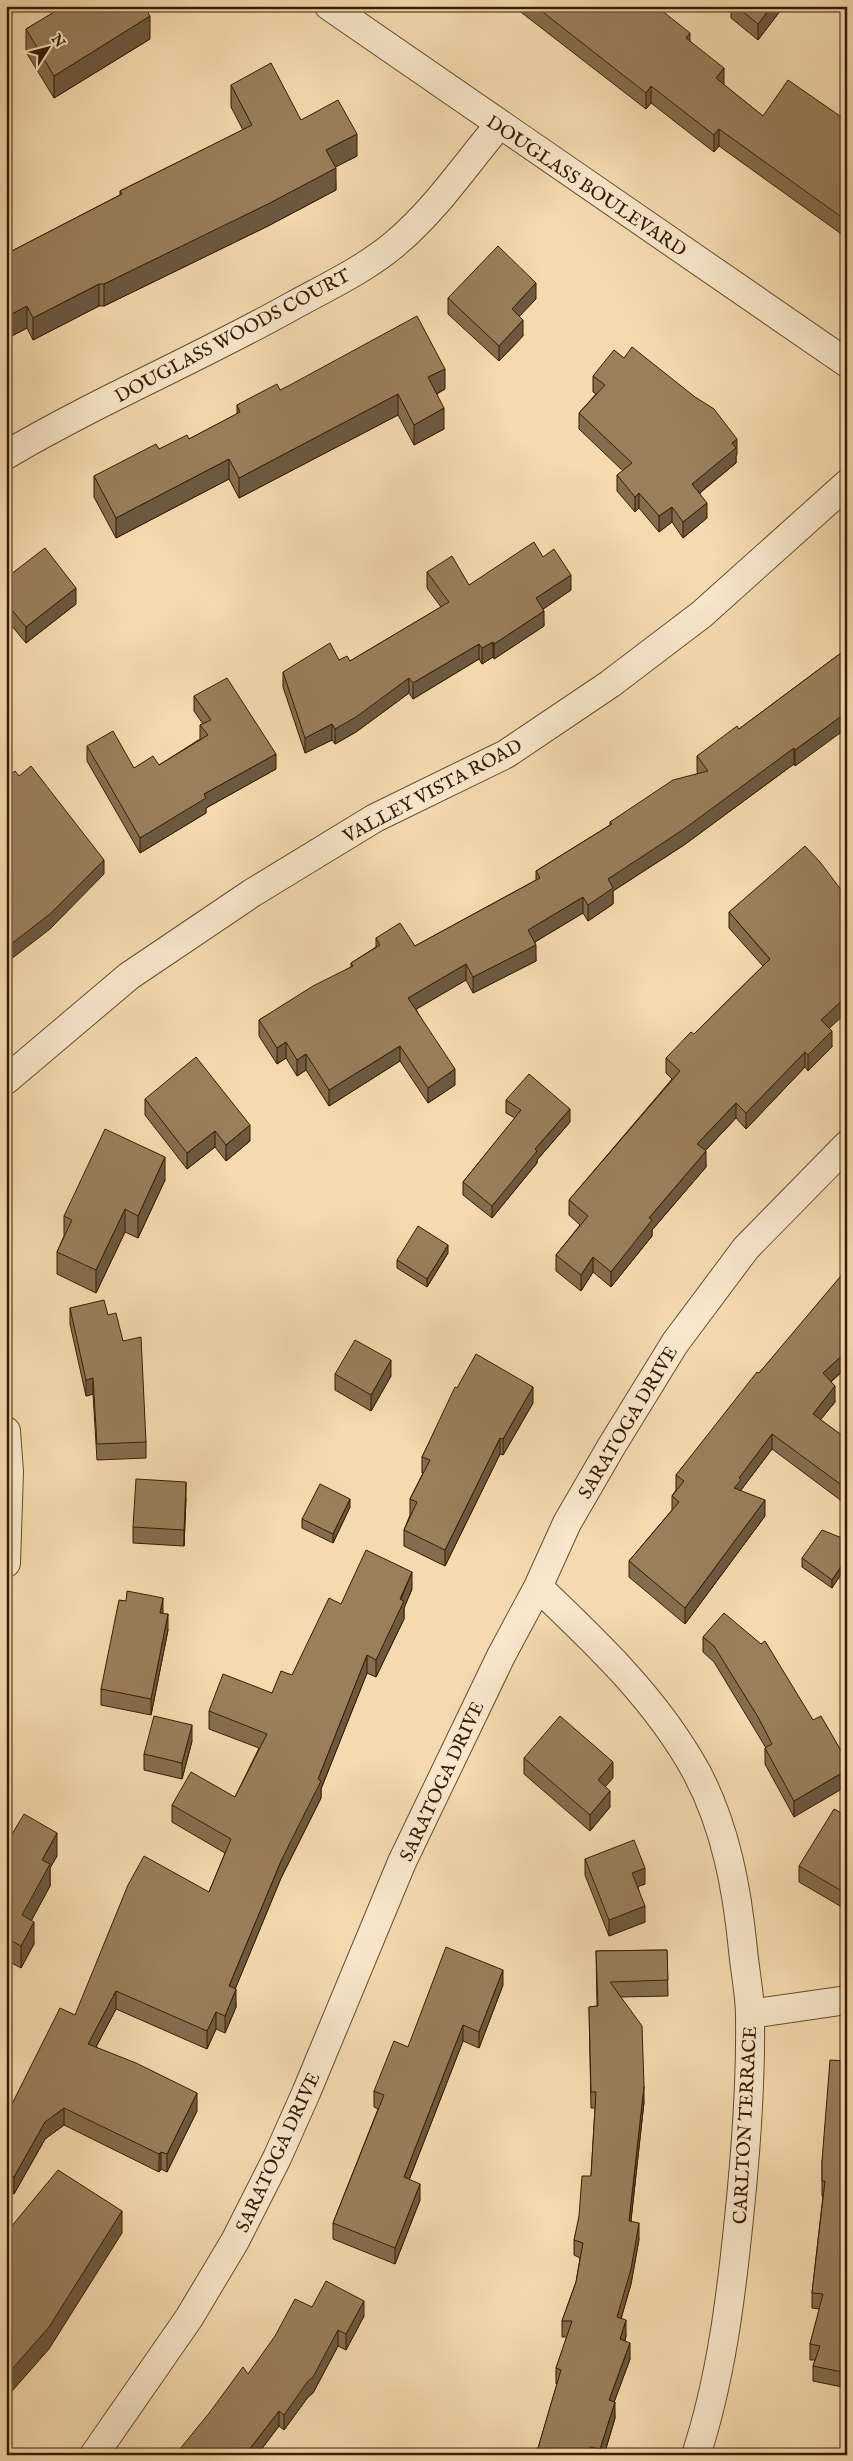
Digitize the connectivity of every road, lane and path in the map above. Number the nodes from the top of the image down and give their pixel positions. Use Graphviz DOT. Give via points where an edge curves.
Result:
graph roads {
  1 [pos="329,6"];
  2 [pos="499,125"];
  3 [pos="847,363"];
  4 [pos="6,455"];
  5 [pos="847,484"];
  6 [pos="6,1080"];
  7 [pos="847,1145"];
  8 [pos="6,1431"];
  9 [pos="6,1563"];
  10 [pos="538,1587"];
  11 [pos="847,2000"];
  12 [pos="750,2014"];
  13 [pos="94,2455"];
  14 [pos="696,2455"];
  1 -- 2 [label="street, DOUGLASS BOULEVARD"];
  2 -- 3 [label="street, DOUGLASS BOULEVARD"];
  2 -- 4 [label="street, DOUGLASS WOODS COURT" via="423,218 397,242 348,276 240,336 58,424"];
  5 -- 6 [label="street, VALLEY VISTA ROAD" via="702,614 610,684 506,754 375,818 252,893 129,976"];
  7 -- 10 [label="street, SARATOGA DRIVE" via="746,1248 675,1342 567,1523"];
  8 -- 9 [label="street" via="9,1472"];
  10 -- 12 [label="street, CARLTON TERRACE" via="600,1645 660,1716 697,1774 725,1844 737,1894"];
  10 -- 13 [label="street, SARATOGA DRIVE" via="501,1656 402,1862 277,2158 189,2318"];
  11 -- 12 [label="street"];
  12 -- 14 [label="street, CARLTON TERRACE" via="748,2136 732,2295"];
}
